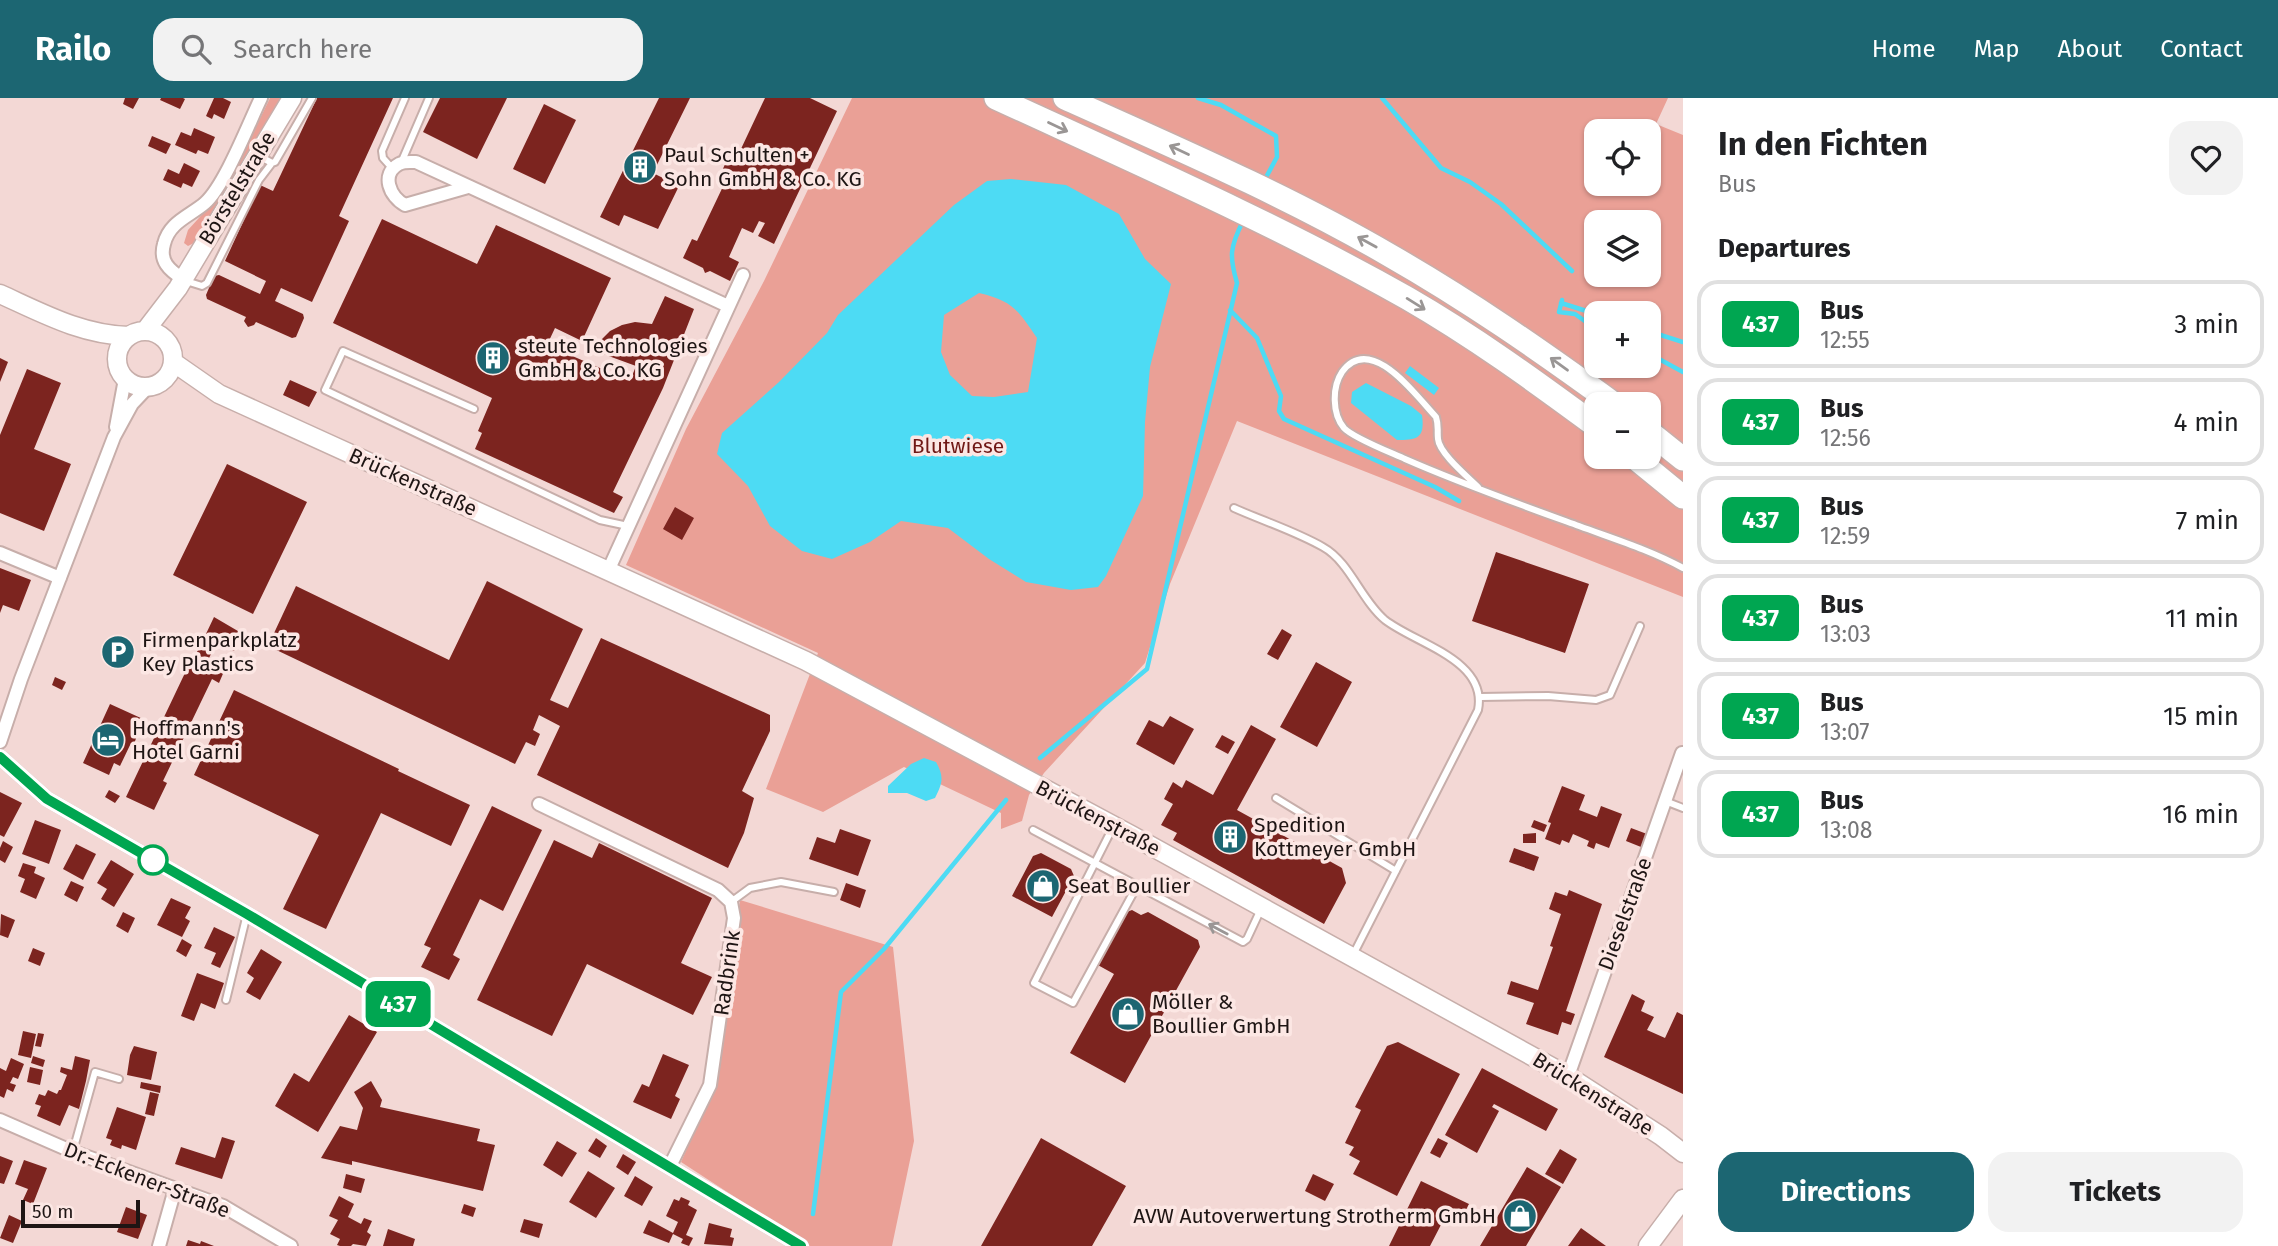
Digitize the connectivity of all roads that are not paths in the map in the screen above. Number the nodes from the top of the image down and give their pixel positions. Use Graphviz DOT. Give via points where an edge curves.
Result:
graph roads {
  1 [pos="261,98"];
  2 [pos="292,98"];
  3 [pos="312,98"];
  4 [pos="405,98"];
  5 [pos="429,98"];
  6 [pos="996,98"];
  7 [pos="1065,98"];
  8 [pos="265,159"];
  9 [pos="397,166"];
  10 [pos="468,187"];
  11 [pos="743,275"];
  12 [pos="180,283"];
  13 [pos="0,294"];
  14 [pos="728,306"];
  15 [pos="71,326"];
  16 [pos="137,333"];
  17 [pos="169,344"];
  18 [pos="173,362"];
  19 [pos="121,372"];
  20 [pos="155,385"];
  21 [pos="1598,392"];
  22 [pos="219,394"];
  23 [pos="474,409"];
  24 [pos="1584,417"];
  25 [pos="114,437"];
  26 [pos="1661,441"];
  27 [pos="1683,459"];
  28 [pos="1649,469"];
  29 [pos="1478,487"];
  30 [pos="1683,497"];
  31 [pos="1234,508"];
  32 [pos="628,526"];
  33 [pos="0,553"];
  34 [pos="1683,568"];
  35 [pos="608,571"];
  36 [pos="60,578"];
  37 [pos="1640,626"];
  38 [pos="1481,697"];
  39 [pos="0,742"];
  40 [pos="1683,752"];
  41 [pos="0,757"];
  42 [pos="1276,798"];
  43 [pos="1665,801"];
  44 [pos="539,804"];
  45 [pos="1683,808"];
  46 [pos="1114,826"];
  47 [pos="1033,830"];
  48 [pos="1094,863"];
  49 [pos="1396,871"];
  50 [pos="1136,886"];
  51 [pos="834,892"];
  52 [pos="731,902"];
  53 [pos="1262,907"];
  54 [pos="247,914"];
  55 [pos="1352,957"];
  56 [pos="226,1000"];
  57 [pos="1568,1076"];
  58 [pos="119,1079"];
  59 [pos="0,1120"];
  60 [pos="73,1152"];
  61 [pos="1683,1153"];
  62 [pos="670,1166"];
  63 [pos="175,1189"];
  64 [pos="1683,1199"];
  65 [pos="159,1246"];
  66 [pos="291,1246"];
  67 [pos="801,1246"];
  68 [pos="1648,1246"];
  1 -- 12 [label="street, Börstelstraße" via="213,195 166,237 163,260"];
  2 -- 8 [label="main road, Börstelstraße"];
  3 -- 8 [label="lane" via="282,151"];
  4 -- 9 [label="lane" via="382,151 383,158"];
  5 -- 9 [label="lane"];
  6 -- 24 [label="highway, one-way" via="1270,225 1409,299"];
  21 -- 7 [label="highway, one-way" via="1530,342 1388,254 1241,178"];
  8 -- 12 [label="main road, Börstelstraße"];
  9 -- 10 [label="street" via="416,162"];
  9 -- 10 [label="street" via="389,179 390,191 405,205"];
  10 -- 14 [label="street"];
  11 -- 14 [label="street"];
  12 -- 16 [label="main road, Börstelstraße"];
  12 -- 17 [label="main road, Börstelstraße"];
  13 -- 15 [label="main road"];
  14 -- 32 [label="street"];
  15 -- 16 [label="main road" via="105,336"];
  15 -- 19 [label="main road" via="100,347"];
  16 -- 17 [label="main road" via="159,334"];
  16 -- 19 [label="main road" via="119,349"];
  17 -- 18 [label="main road"];
  18 -- 20 [label="main road"];
  18 -- 22 [label="main road, Brückenstraße"];
  19 -- 20 [label="main road" via="139,387"];
  19 -- 25 [label="street"];
  20 -- 22 [label="main road, Brückenstraße"];
  20 -- 25 [label="street" via="132,404"];
  22 -- 35 [label="main road, Brückenstraße"];
  23 -- 32 [label="lane" via="343,351 326,390 600,520"];
  25 -- 36 [label="street"];
  26 -- 27 [label="highway"];
  28 -- 30 [label="highway"];
  29 -- 29 [label="lane" via="1441,449 1436,417 1388,366 1369,358 1352,362 1340,374 1335,411 1344,428 1396,455"];
  29 -- 34 [label="lane"];
  31 -- 38 [label="lane" via="1325,547 1385,619 1463,667"];
  32 -- 35 [label="street"];
  33 -- 36 [label="street"];
  35 -- 46 [label="main road, Brückenstraße" via="806,661"];
  36 -- 39 [label="street"];
  37 -- 38 [label="lane" via="1610,695 1596,700"];
  38 -- 49 [label="lane"];
  40 -- 43 [label="street, Dieselstraße"];
  41 -- 54 [label="street" via="47,799"];
  42 -- 49 [label="lane"];
  43 -- 45 [label="lane"];
  43 -- 57 [label="street, Dieselstraße"];
  44 -- 52 [label="street, Radbrink" via="718,890"];
  46 -- 48 [label="lane"];
  46 -- 53 [label="main road, Brückenstraße"];
  47 -- 48 [label="lane"];
  48 -- 50 [label="lane"];
  48 -- 50 [label="lane" via="1034,983 1073,1003"];
  49 -- 55 [label="lane"];
  53 -- 50 [label="lane, one-way" via="1243,942"];
  51 -- 52 [label="lane" via="780,882 750,888"];
  52 -- 62 [label="street, Radbrink" via="734,918 710,1085"];
  53 -- 55 [label="main road, Brückenstraße"];
  54 -- 56 [label="lane"];
  54 -- 62 [label="street"];
  55 -- 57 [label="main road, Brückenstraße"];
  57 -- 61 [label="main road, Brückenstraße"];
  58 -- 60 [label="lane" via="95,1072"];
  59 -- 60 [label="street, Dr.-Eckener-Straße"];
  60 -- 63 [label="street, Dr.-Eckener-Straße"];
  62 -- 67 [label="street"];
  63 -- 65 [label="street"];
  63 -- 66 [label="street, Dr.-Eckener-Straße" via="223,1206"];
  64 -- 68 [label="main road"];
}
